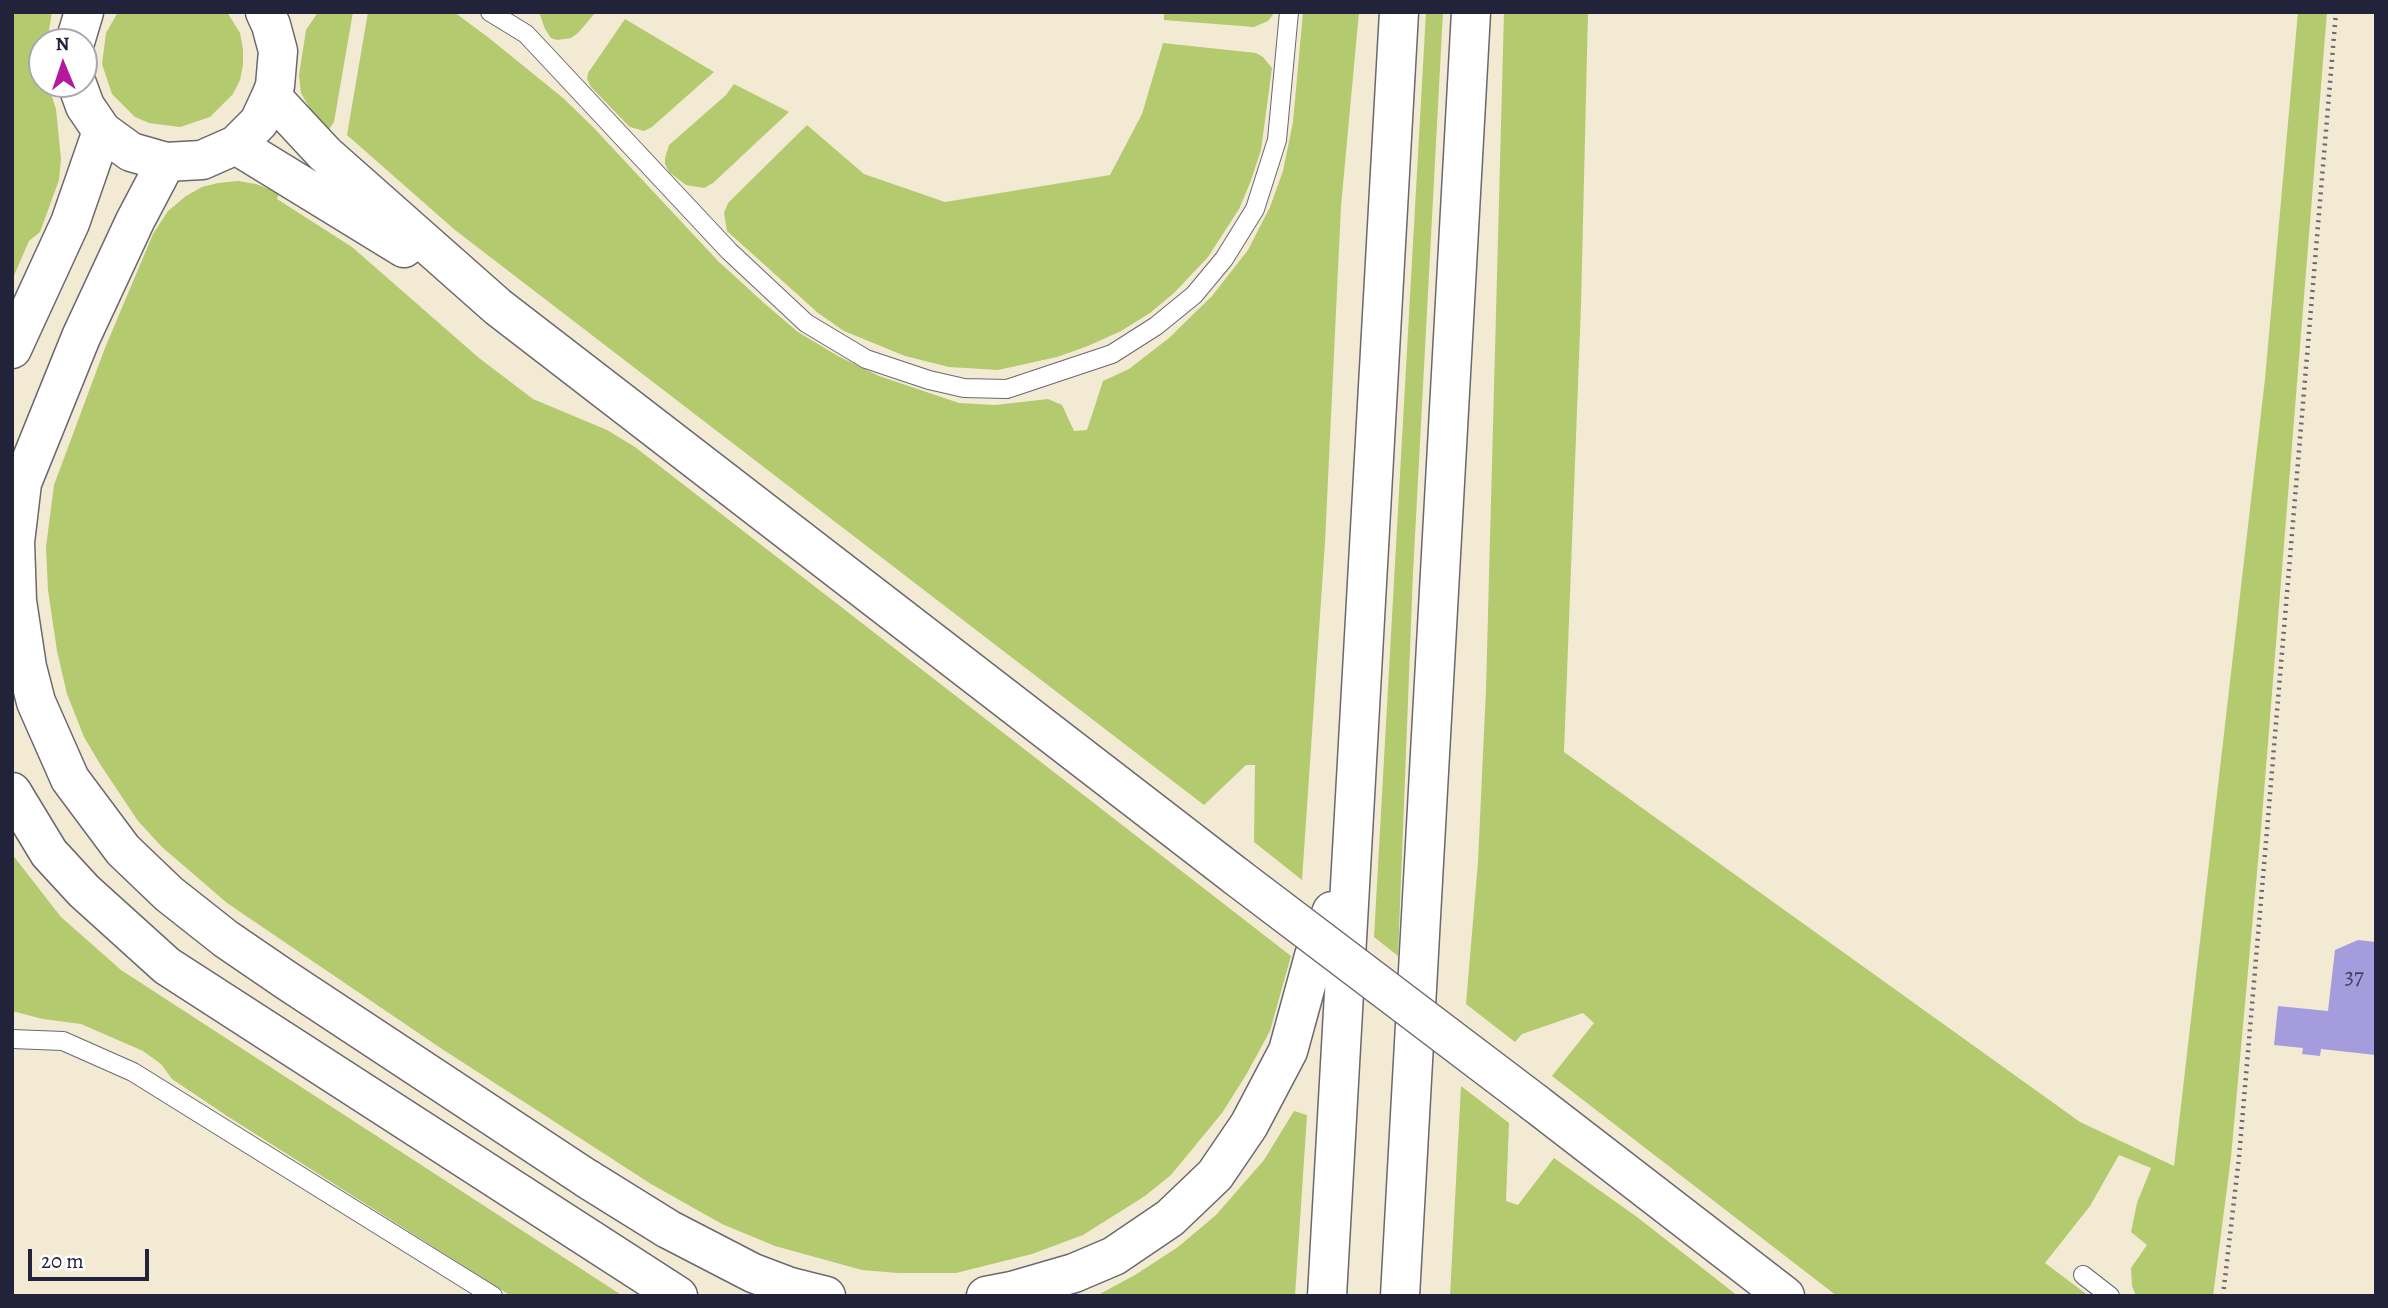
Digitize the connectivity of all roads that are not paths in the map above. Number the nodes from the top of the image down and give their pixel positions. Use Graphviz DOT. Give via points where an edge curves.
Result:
graph roads {
  1 [pos="490,12"];
  2 [pos="516,12"];
  3 [pos="1289,12"];
  4 [pos="1399,12"];
  5 [pos="1471,12"];
  6 [pos="272,17"];
  7 [pos="526,34"];
  8 [pos="271,96"];
  9 [pos="82,98"];
  10 [pos="102,131"];
  11 [pos="236,145"];
  12 [pos="166,162"];
  13 [pos="498,307"];
  14 [pos="12,349"];
  15 [pos="12,792"];
  16 [pos="1352,864"];
  17 [pos="12,1039"];
  18 [pos="2083,1275"];
  19 [pos="493,1296"];
  20 [pos="678,1296"];
  21 [pos="827,1296"];
  22 [pos="986,1296"];
  23 [pos="1327,1296"];
  24 [pos="1400,1296"];
  25 [pos="1785,1296"];
  26 [pos="2110,1296"];
  1 -- 7 [label="lane"];
  2 -- 7 [label="lane"];
  3 -- 7 [label="lane" via="1277,140 1255,209 1224,259 1194,295 1112,354 1007,389 964,387 878,364 806,323 729,251"];
  4 -- 16 [label="main road"];
  5 -- 24 [label="main road"];
  6 -- 8 [label="main road" via="278,63"];
  8 -- 11 [label="main road" via="258,122"];
  8 -- 13 [label="main road" via="325,154"];
  9 -- 10 [label="main road"];
  10 -- 12 [label="main road" via="131,152"];
  10 -- 14 [label="main road" via="70,223"];
  11 -- 12 [label="main road" via="202,160"];
  11 -- 13 [label="main road"];
  12 -- 21 [label="main road" via="81,337 22,483 15,542 17,601 27,667 36,702 70,779 123,850 169,894 286,980 668,1228 753,1273"];
  13 -- 25 [label="main road, bridge"];
  15 -- 20 [label="main road" via="50,853 84,891 167,965"];
  16 -- 22 [label="main road" via="1314,956 1288,1051 1249,1125 1215,1175 1170,1218 1114,1256 1074,1273"];
  16 -- 23 [label="main road"];
  17 -- 19 [label="lane" via="62,1041 133,1072"];
  18 -- 26 [label="lane"];
}
